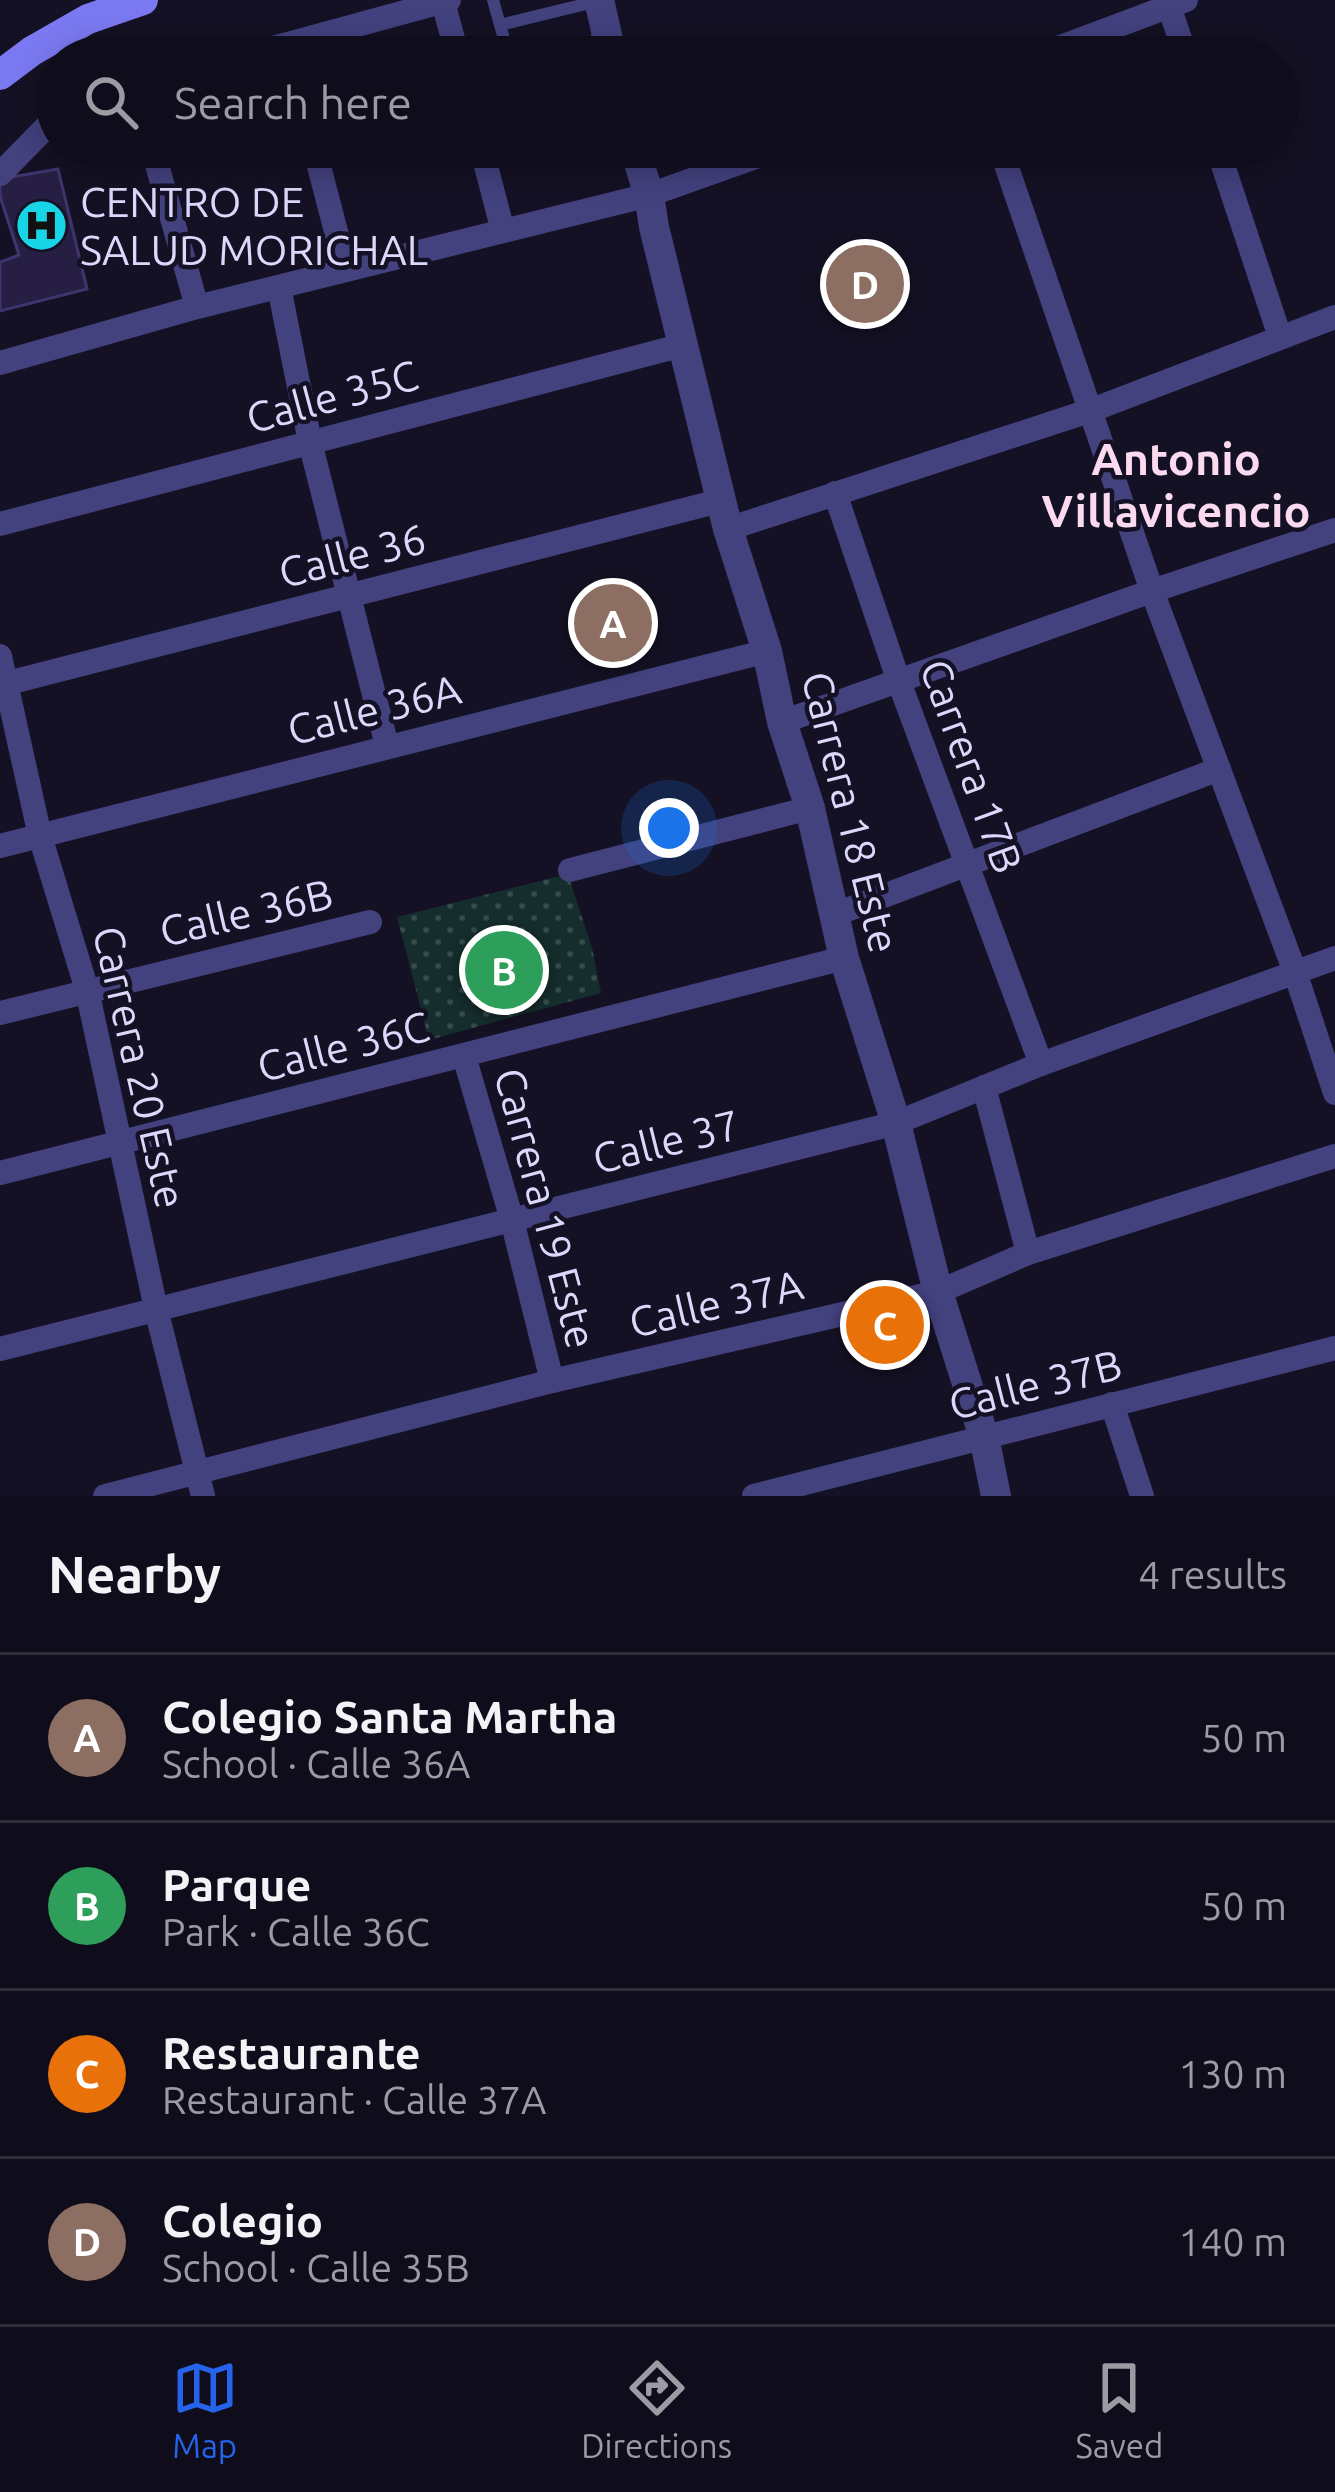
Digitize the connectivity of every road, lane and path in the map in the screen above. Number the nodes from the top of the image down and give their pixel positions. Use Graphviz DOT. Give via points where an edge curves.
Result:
graph roads {
  1 [pos="143,0"];
  2 [pos="494,0"];
  3 [pos="446,1"];
  4 [pos="1174,2"];
  5 [pos="604,22"];
  6 [pos="500,25"];
  7 [pos="58,36"];
  8 [pos="334,36"];
  9 [pos="454,36"];
  10 [pos="503,36"];
  11 [pos="1087,36"];
  12 [pos="1181,36"];
  13 [pos="36,49"];
  14 [pos="0,75"];
  15 [pos="36,137"];
  16 [pos="158,168"];
  17 [pos="319,168"];
  18 [pos="486,168"];
  19 [pos="641,168"];
  20 [pos="725,168"];
  21 [pos="1007,168"];
  22 [pos="1223,168"];
  23 [pos="0,174"];
  24 [pos="649,195"];
  25 [pos="503,231"];
  26 [pos="346,270"];
  27 [pos="279,286"];
  28 [pos="197,307"];
  29 [pos="1335,317"];
  30 [pos="1280,337"];
  31 [pos="683,345"];
  32 [pos="0,363"];
  33 [pos="1092,410"];
  34 [pos="310,442"];
  35 [pos="835,493"];
  36 [pos="725,515"];
  37 [pos="0,524"];
  38 [pos="1335,530"];
  39 [pos="1152,591"];
  40 [pos="350,596"];
  41 [pos="767,651"];
  42 [pos="0,656"];
  43 [pos="898,680"];
  44 [pos="4,684"];
  45 [pos="782,722"];
  46 [pos="387,746"];
  47 [pos="1219,769"];
  48 [pos="810,808"];
  49 [pos="40,836"];
  50 [pos="0,846"];
  51 [pos="967,862"];
  52 [pos="569,870"];
  53 [pos="836,914"];
  54 [pos="370,922"];
  55 [pos="844,958"];
  56 [pos="1335,958"];
  57 [pos="1295,972"];
  58 [pos="87,990"];
  59 [pos="0,1013"];
  60 [pos="464,1056"];
  61 [pos="1041,1064"];
  62 [pos="984,1087"];
  63 [pos="1335,1093"];
  64 [pos="896,1123"];
  65 [pos="121,1142"];
  66 [pos="1335,1156"];
  67 [pos="0,1173"];
  68 [pos="512,1220"];
  69 [pos="1028,1253"];
  70 [pos="938,1292"];
  71 [pos="156,1309"];
  72 [pos="0,1349"];
  73 [pos="1334,1351"];
  74 [pos="552,1381"];
  75 [pos="1112,1403"];
  76 [pos="985,1437"];
  77 [pos="199,1484"];
  78 [pos="105,1496"];
  79 [pos="754,1496"];
  80 [pos="997,1496"];
  81 [pos="1142,1496"];
  1 -- 7 [label="main road"];
  2 -- 6 [label="lane"];
  3 -- 8 [label="street"];
  3 -- 9 [label="street"];
  4 -- 11 [label="street"];
  4 -- 12 [label="street"];
  5 -- 6 [label="lane"];
  6 -- 10 [label="lane"];
  13 -- 14 [label="main road"];
  15 -- 23 [label="street"];
  16 -- 28 [label="street"];
  17 -- 26 [label="street"];
  18 -- 25 [label="street"];
  19 -- 24 [label="street, Carrera 18 Este"];
  20 -- 24 [label="street"];
  21 -- 33 [label="street"];
  22 -- 30 [label="street"];
  24 -- 25 [label="street"];
  24 -- 31 [label="street, Carrera 18 Este"];
  25 -- 26 [label="street"];
  26 -- 27 [label="street"];
  27 -- 28 [label="street"];
  27 -- 34 [label="street"];
  28 -- 32 [label="street"];
  29 -- 30 [label="street, Calle 36"];
  30 -- 33 [label="street, Calle 36"];
  31 -- 34 [label="street, Calle 35C"];
  31 -- 36 [label="street, Carrera 18 Este"];
  33 -- 35 [label="street, Calle 36"];
  33 -- 39 [label="street"];
  34 -- 37 [label="street, Calle 35C"];
  34 -- 40 [label="street"];
  35 -- 36 [label="street, Calle 36"];
  35 -- 43 [label="street, Carrera 17B"];
  36 -- 40 [label="street, Calle 36"];
  36 -- 41 [label="street, Carrera 18 Este"];
  38 -- 39 [label="street"];
  39 -- 43 [label="street"];
  39 -- 47 [label="street"];
  40 -- 44 [label="street, Calle 36"];
  40 -- 46 [label="street"];
  41 -- 45 [label="street, Carrera 18 Este"];
  41 -- 46 [label="street, Calle 36A"];
  42 -- 44 [label="street, Carrera 20 Este"];
  43 -- 45 [label="street"];
  43 -- 51 [label="street, Carrera 17B"];
  44 -- 49 [label="street, Carrera 20 Este"];
  45 -- 48 [label="street, Carrera 18 Este"];
  46 -- 49 [label="street, Calle 36A"];
  47 -- 51 [label="street"];
  47 -- 57 [label="street"];
  48 -- 52 [label="street"];
  48 -- 53 [label="street, Carrera 18 Este"];
  49 -- 50 [label="street, Calle 36A"];
  49 -- 58 [label="street, Carrera 20 Este"];
  51 -- 53 [label="street"];
  51 -- 61 [label="street, Carrera 17B"];
  53 -- 55 [label="street, Carrera 18 Este"];
  54 -- 58 [label="street, Calle 36B"];
  55 -- 60 [label="street, Calle 36C"];
  55 -- 64 [label="street, Carrera 18 Este"];
  56 -- 57 [label="street, Calle 37"];
  57 -- 61 [label="street, Calle 37"];
  57 -- 63 [label="street"];
  58 -- 59 [label="street, Calle 36B"];
  58 -- 65 [label="street, Carrera 20 Este"];
  60 -- 65 [label="street, Calle 36C"];
  60 -- 68 [label="street, Carrera 19 Este"];
  61 -- 62 [label="street, Calle 37"];
  62 -- 64 [label="street, Calle 37"];
  62 -- 69 [label="street"];
  64 -- 68 [label="street, Calle 37"];
  64 -- 70 [label="street, Carrera 18 Este"];
  65 -- 67 [label="street, Calle 36C"];
  65 -- 71 [label="street, Carrera 20 Este"];
  66 -- 69 [label="street, Calle 37A"];
  68 -- 71 [label="street, Calle 37"];
  68 -- 74 [label="street, Carrera 19 Este"];
  69 -- 70 [label="street, Calle 37A"];
  70 -- 74 [label="street, Calle 37A"];
  70 -- 76 [label="street, Carrera 18 Este"];
  71 -- 72 [label="street, Calle 37"];
  71 -- 77 [label="street, Carrera 20 Este"];
  73 -- 75 [label="street, Calle 37B"];
  74 -- 77 [label="street, Calle 37A"];
  75 -- 76 [label="street, Calle 37B"];
  75 -- 81 [label="street"];
  76 -- 79 [label="street, Calle 37B"];
  76 -- 80 [label="street, Carrera 18 Este"];
  77 -- 78 [label="street, Calle 37A"];
}
